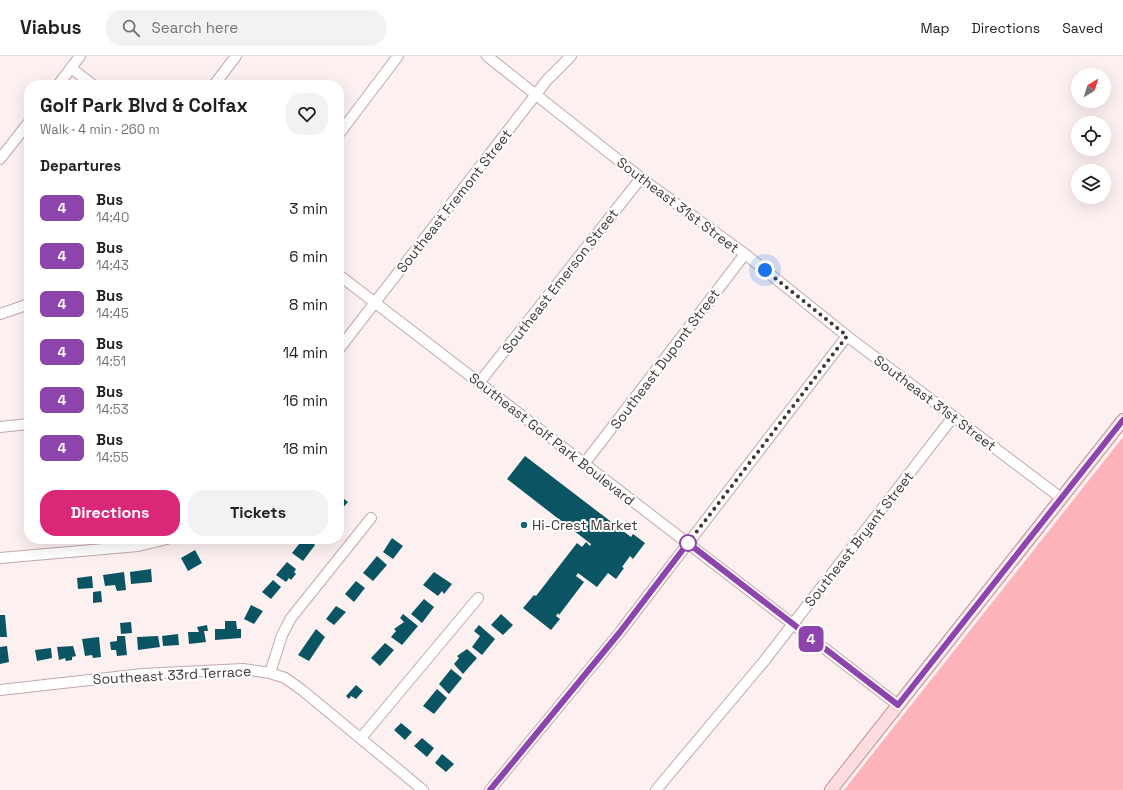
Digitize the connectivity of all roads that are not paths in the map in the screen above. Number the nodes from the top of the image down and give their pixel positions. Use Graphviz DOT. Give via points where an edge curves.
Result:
graph roads {
  1 [pos="80,56"];
  2 [pos="236,56"];
  3 [pos="398,56"];
  4 [pos="487,56"];
  5 [pos="571,56"];
  6 [pos="71,68"];
  7 [pos="62,80"];
  8 [pos="87,80"];
  9 [pos="218,80"];
  10 [pos="536,94"];
  11 [pos="344,127"];
  12 [pos="24,128"];
  13 [pos="0,159"];
  14 [pos="641,178"];
  15 [pos="745,254"];
  16 [pos="344,279"];
  17 [pos="376,302"];
  18 [pos="24,306"];
  19 [pos="0,314"];
  20 [pos="847,336"];
  21 [pos="344,343"];
  22 [pos="479,383"];
  23 [pos="953,417"];
  24 [pos="1123,420"];
  25 [pos="24,425"];
  26 [pos="0,427"];
  27 [pos="584,464"];
  28 [pos="1061,498"];
  29 [pos="371,518"];
  30 [pos="688,543"];
  31 [pos="146,544"];
  32 [pos="0,558"];
  33 [pos="478,598"];
  34 [pos="792,624"];
  35 [pos="270,673"];
  36 [pos="0,690"];
  37 [pos="898,705"];
  38 [pos="361,738"];
  39 [pos="423,790"];
  40 [pos="490,790"];
  41 [pos="656,790"];
  42 [pos="831,790"];
  1 -- 6 [label="street"];
  2 -- 9 [label="street"];
  3 -- 11 [label="street"];
  4 -- 10 [label="street, Southeast 31st Street"];
  5 -- 10 [label="street, Southeast Fremont Street"];
  6 -- 7 [label="street"];
  6 -- 8 [label="street"];
  10 -- 14 [label="street, Southeast 31st Street"];
  10 -- 17 [label="street, Southeast Fremont Street"];
  12 -- 13 [label="street"];
  14 -- 15 [label="street, Southeast 31st Street"];
  14 -- 22 [label="street, Southeast Emerson Street"];
  15 -- 20 [label="street, Southeast 31st Street"];
  15 -- 27 [label="street, Southeast Dupont Street"];
  16 -- 17 [label="street, Southeast Golf Park Boulevard"];
  17 -- 21 [label="street, Southeast Fremont Street"];
  17 -- 22 [label="street, Southeast Golf Park Boulevard"];
  18 -- 19 [label="street"];
  20 -- 23 [label="street, Southeast 31st Street"];
  20 -- 30 [label="street"];
  22 -- 27 [label="street, Southeast Golf Park Boulevard"];
  23 -- 28 [label="street, Southeast 31st Street"];
  23 -- 34 [label="street, Southeast Bryant Street"];
  24 -- 28 [label="main road"];
  25 -- 26 [label="street"];
  27 -- 30 [label="street, Southeast Golf Park Boulevard"];
  28 -- 37 [label="main road"];
  29 -- 35 [label="street" via="290,618"];
  30 -- 34 [label="street, Southeast Golf Park Boulevard"];
  30 -- 40 [label="street" via="620,632"];
  31 -- 32 [label="street"];
  33 -- 38 [label="street"];
  34 -- 37 [label="street, Southeast Golf Park Boulevard"];
  34 -- 41 [label="street, Southeast Bryant Street"];
  35 -- 36 [label="street, Southeast 33rd Terrace" via="242,669 151,674"];
  35 -- 38 [label="street, Southeast 33rd Terrace" via="285,678 302,690"];
  37 -- 42 [label="main road"];
  38 -- 39 [label="street, Southeast 33rd Terrace"];
}
